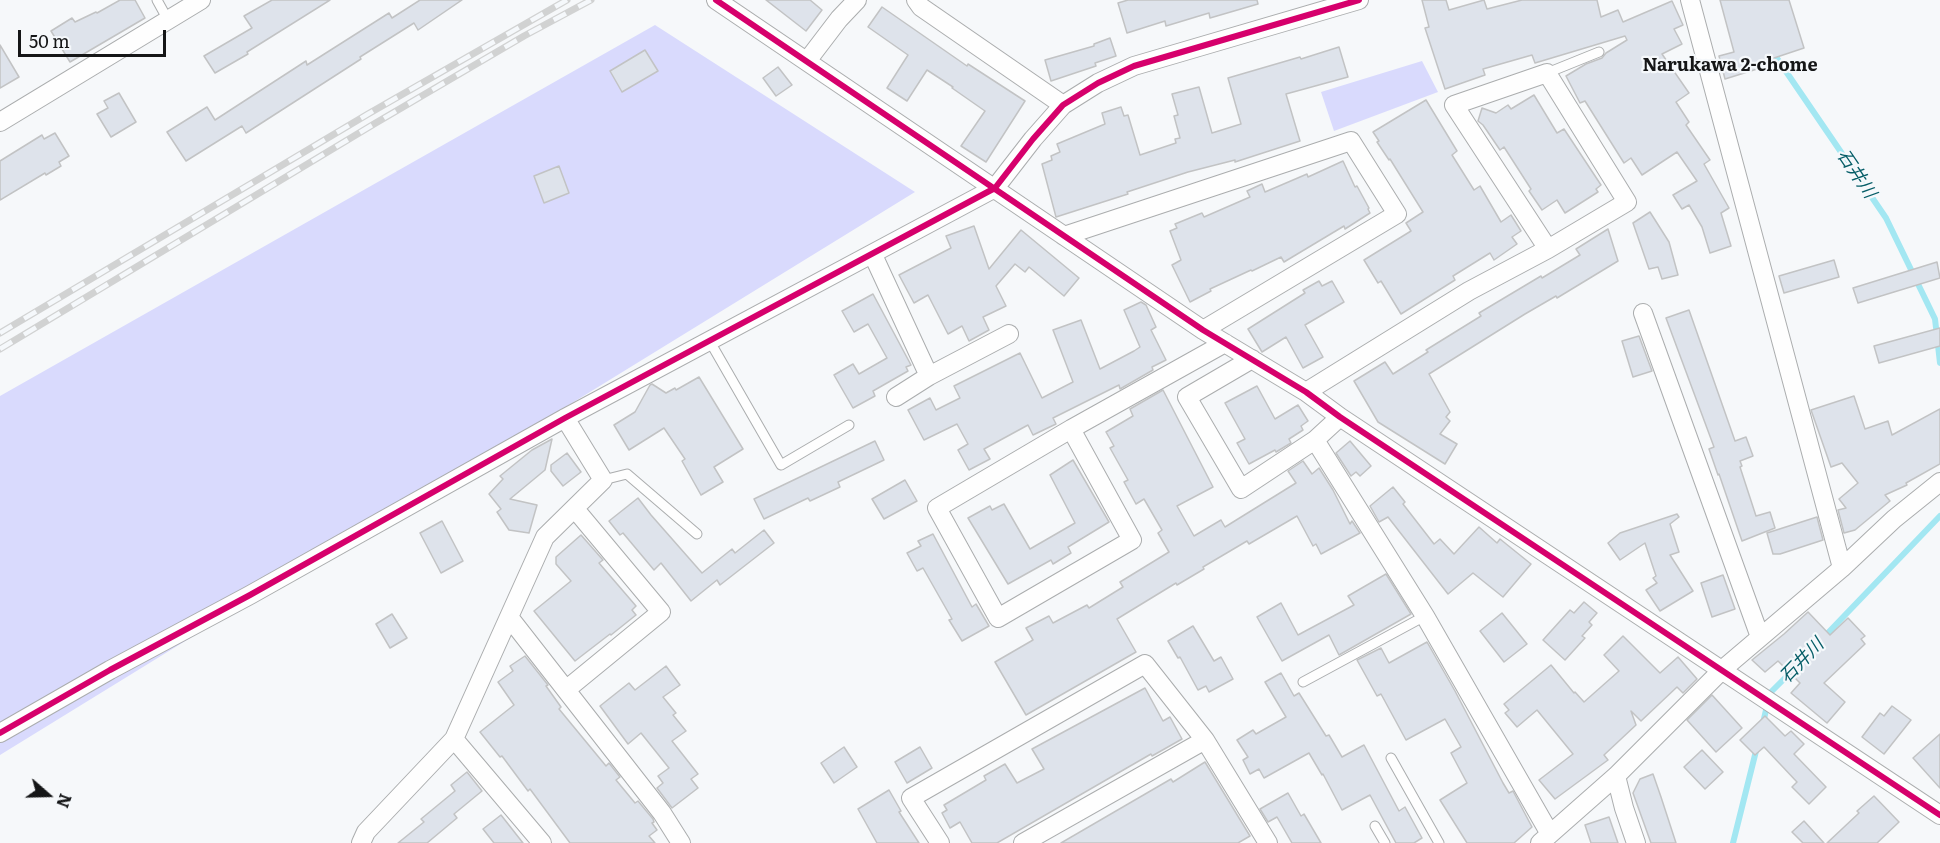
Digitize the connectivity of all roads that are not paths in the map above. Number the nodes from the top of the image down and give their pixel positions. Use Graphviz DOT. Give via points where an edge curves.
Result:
graph roads {
  1 [pos="157,0"];
  2 [pos="201,0"];
  3 [pos="716,0"];
  4 [pos="857,0"];
  5 [pos="916,0"];
  6 [pos="1359,0"];
  7 [pos="1690,0"];
  8 [pos="168,20"];
  9 [pos="1599,52"];
  10 [pos="807,61"];
  11 [pos="1547,73"];
  12 [pos="1063,105"];
  13 [pos="0,122"];
  14 [pos="995,188"];
  15 [pos="1064,236"];
  16 [pos="1548,249"];
  17 [pos="873,255"];
  18 [pos="1643,313"];
  19 [pos="1203,330"];
  20 [pos="1010,334"];
  21 [pos="709,340"];
  22 [pos="1225,343"];
  23 [pos="1252,359"];
  24 [pos="929,376"];
  25 [pos="1306,392"];
  26 [pos="896,397"];
  27 [pos="1340,417"];
  28 [pos="566,418"];
  29 [pos="849,424"];
  30 [pos="1071,429"];
  31 [pos="1315,440"];
  32 [pos="603,480"];
  33 [pos="1940,482"];
  34 [pos="575,509"];
  35 [pos="697,534"];
  36 [pos="1842,568"];
  37 [pos="1425,616"];
  38 [pos="509,617"];
  39 [pos="1760,637"];
  40 [pos="1723,669"];
  41 [pos="1303,682"];
  42 [pos="567,689"];
  43 [pos="0,733"];
  44 [pos="454,739"];
  45 [pos="1205,740"];
  46 [pos="1391,758"];
  47 [pos="1616,776"];
  48 [pos="1940,815"];
  49 [pos="1376,826"];
  50 [pos="1545,838"];
  51 [pos="541,842"];
  52 [pos="361,843"];
  53 [pos="681,843"];
  54 [pos="940,843"];
  55 [pos="1023,843"];
  56 [pos="1268,843"];
  57 [pos="1385,843"];
  58 [pos="1439,843"];
  59 [pos="1636,843"];
  1 -- 8 [label="lane"];
  2 -- 8 [label="street"];
  3 -- 10 [label="street"];
  4 -- 10 [label="street"];
  5 -- 12 [label="street"];
  6 -- 12 [label="street" via="1134,66"];
  7 -- 36 [label="street"];
  8 -- 13 [label="street"];
  9 -- 11 [label="lane"];
  10 -- 14 [label="street"];
  11 -- 16 [label="street" via="1627,202"];
  11 -- 16 [label="street" via="1454,105"];
  12 -- 14 [label="street"];
  14 -- 15 [label="street"];
  14 -- 17 [label="street"];
  15 -- 19 [label="street"];
  15 -- 19 [label="street" via="1351,141 1397,214"];
  16 -- 25 [label="street" via="1469,291"];
  17 -- 21 [label="street"];
  17 -- 24 [label="street"];
  18 -- 39 [label="street"];
  19 -- 22 [label="street"];
  20 -- 24 [label="street"];
  21 -- 28 [label="street"];
  21 -- 29 [label="lane" via="781,465"];
  22 -- 23 [label="street"];
  22 -- 30 [label="street"];
  23 -- 25 [label="street"];
  23 -- 31 [label="street" via="1187,397 1241,489"];
  24 -- 26 [label="street"];
  25 -- 27 [label="street"];
  27 -- 31 [label="street"];
  27 -- 40 [label="street"];
  28 -- 32 [label="street"];
  28 -- 43 [label="street"];
  30 -- 30 [label="street" via="937,508 998,618 1132,540"];
  31 -- 37 [label="street"];
  32 -- 34 [label="street"];
  32 -- 35 [label="lane" via="627,474"];
  33 -- 36 [label="street"];
  34 -- 38 [label="street" via="545,537"];
  34 -- 42 [label="street" via="661,612"];
  36 -- 39 [label="street"];
  37 -- 41 [label="lane"];
  37 -- 50 [label="street"];
  38 -- 42 [label="street"];
  38 -- 44 [label="street"];
  39 -- 40 [label="street"];
  40 -- 47 [label="street"];
  40 -- 48 [label="street"];
  42 -- 53 [label="street"];
  44 -- 51 [label="street"];
  44 -- 52 [label="street" via="366,832"];
  45 -- 54 [label="street" via="1145,664 911,798"];
  45 -- 55 [label="street"];
  45 -- 56 [label="street"];
  46 -- 58 [label="lane"];
  47 -- 50 [label="street"];
  47 -- 59 [label="street"];
  49 -- 57 [label="lane"];
}
